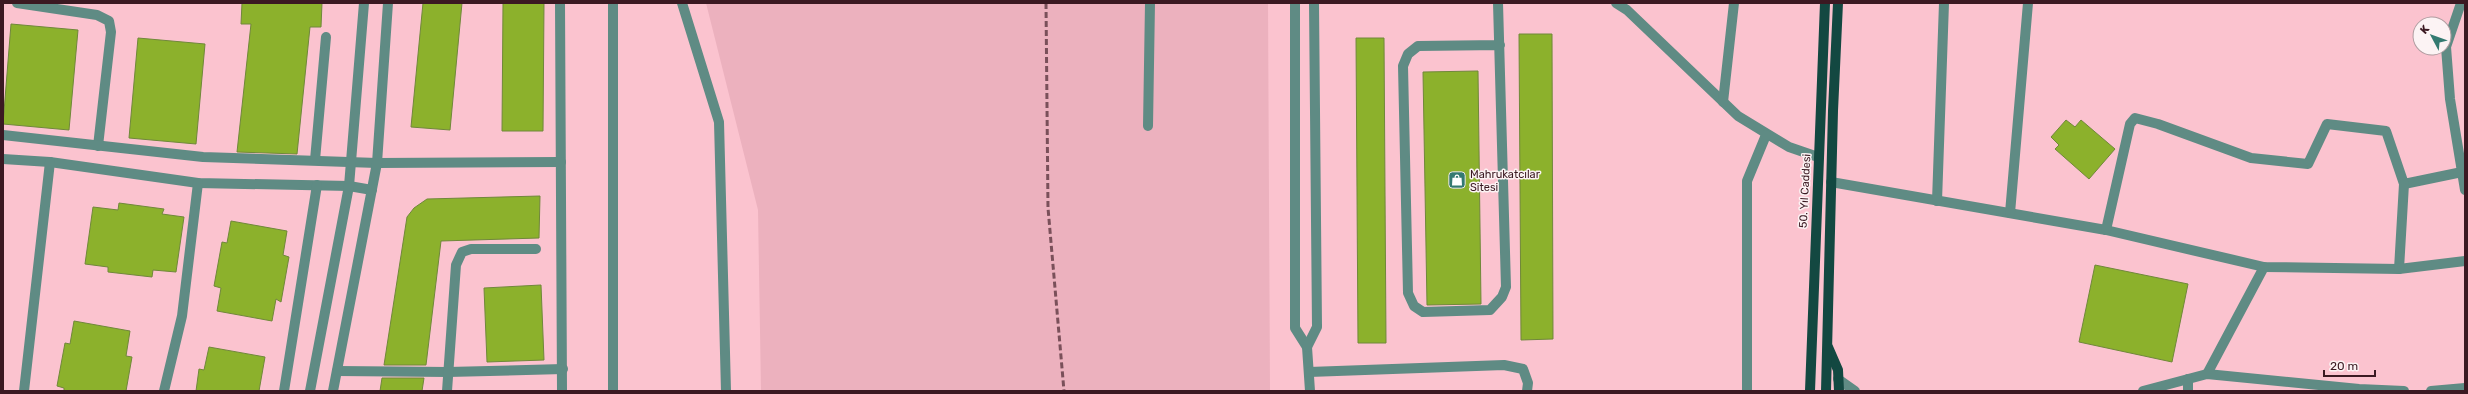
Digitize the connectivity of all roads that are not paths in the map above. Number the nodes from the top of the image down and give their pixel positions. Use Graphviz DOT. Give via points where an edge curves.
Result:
graph roads {
  1 [pos="17,3"];
  2 [pos="364,3"];
  3 [pos="388,3"];
  4 [pos="560,3"];
  5 [pos="613,3"];
  6 [pos="682,3"];
  7 [pos="1150,3"];
  8 [pos="1295,3"];
  9 [pos="1314,3"];
  10 [pos="1498,3"];
  11 [pos="1616,3"];
  12 [pos="1734,3"];
  13 [pos="1825,3"];
  14 [pos="1838,3"];
  15 [pos="1944,3"];
  16 [pos="2028,3"];
  17 [pos="2461,3"];
  18 [pos="326,37"];
  19 [pos="1500,45"];
  20 [pos="1723,102"];
  21 [pos="1148,126"];
  22 [pos="3,135"];
  23 [pos="1766,135"];
  24 [pos="98,146"];
  25 [pos="1818,157"];
  26 [pos="3,159"];
  27 [pos="315,160"];
  28 [pos="351,161"];
  29 [pos="50,162"];
  30 [pos="561,162"];
  31 [pos="377,163"];
  32 [pos="2462,172"];
  33 [pos="198,182"];
  34 [pos="1831,182"];
  35 [pos="2404,184"];
  36 [pos="317,185"];
  37 [pos="349,186"];
  38 [pos="372,190"];
  39 [pos="2465,190"];
  40 [pos="1937,201"];
  41 [pos="2010,213"];
  42 [pos="2106,230"];
  43 [pos="536,249"];
  44 [pos="2465,262"];
  45 [pos="2264,267"];
  46 [pos="2399,269"];
  47 [pos="1827,343"];
  48 [pos="1307,347"];
  49 [pos="563,369"];
  50 [pos="337,371"];
  51 [pos="448,372"];
  52 [pos="1309,372"];
  53 [pos="2207,374"];
  54 [pos="1838,379"];
  55 [pos="2188,379"];
  56 [pos="1810,380"];
  57 [pos="2465,388"];
  58 [pos="2359,390"];
  59 [pos="24,391"];
  60 [pos="164,391"];
  61 [pos="284,391"];
  62 [pos="310,391"];
  63 [pos="333,391"];
  64 [pos="447,391"];
  65 [pos="562,391"];
  66 [pos="613,391"];
  67 [pos="726,391"];
  68 [pos="1310,391"];
  69 [pos="1527,391"];
  70 [pos="1747,391"];
  71 [pos="1804,391"];
  72 [pos="1810,391"];
  73 [pos="1826,391"];
  74 [pos="1839,391"];
  75 [pos="1855,391"];
  76 [pos="2144,391"];
  77 [pos="2188,391"];
  78 [pos="2404,391"];
  79 [pos="2431,391"];
  1 -- 24 [label="street" via="97,15 109,22 111,32"];
  2 -- 28 [label="street"];
  3 -- 31 [label="street"];
  4 -- 30 [label="street"];
  5 -- 66 [label="street"];
  6 -- 67 [label="street" via="719,122"];
  7 -- 21 [label="street"];
  8 -- 48 [label="street" via="1295,328"];
  9 -- 48 [label="street" via="1318,327"];
  10 -- 19 [label="street"];
  11 -- 20 [label="street" via="1627,10"];
  12 -- 20 [label="street"];
  13 -- 25 [label="main road, 50. Yıl Caddesi"];
  14 -- 34 [label="main road"];
  15 -- 40 [label="street"];
  16 -- 41 [label="street"];
  17 -- 32 [label="street" via="2446,47 2450,99"];
  18 -- 27 [label="street"];
  19 -- 19 [label="street" via="1506,287 1502,297 1490,310 1423,312 1414,306 1408,293 1403,66 1408,54 1418,46"];
  20 -- 23 [label="street"];
  22 -- 24 [label="street"];
  23 -- 25 [label="street" via="1789,147"];
  23 -- 70 [label="street" via="1747,181"];
  24 -- 27 [label="street" via="202,156"];
  25 -- 56 [label="main road, 50. Yıl Caddesi"];
  26 -- 29 [label="street"];
  27 -- 28 [label="street"];
  28 -- 31 [label="street"];
  28 -- 37 [label="street"];
  29 -- 33 [label="street"];
  29 -- 59 [label="street"];
  30 -- 31 [label="street"];
  30 -- 49 [label="street"];
  31 -- 38 [label="street"];
  32 -- 35 [label="street"];
  32 -- 39 [label="street"];
  33 -- 36 [label="street"];
  33 -- 60 [label="street" via="182,316"];
  34 -- 40 [label="street"];
  34 -- 47 [label="main road"];
  35 -- 42 [label="street" via="2386,132 2327,124 2308,164 2251,158 2135,118 2130,124"];
  35 -- 46 [label="street"];
  36 -- 37 [label="street"];
  36 -- 61 [label="street"];
  37 -- 38 [label="street"];
  37 -- 62 [label="street"];
  38 -- 50 [label="street"];
  40 -- 41 [label="street"];
  41 -- 42 [label="street"];
  42 -- 45 [label="street"];
  43 -- 51 [label="street" via="470,249 462,252 456,265"];
  44 -- 46 [label="street"];
  45 -- 46 [label="street"];
  45 -- 53 [label="street"];
  47 -- 54 [label="main road" via="1838,370"];
  47 -- 73 [label="main road"];
  48 -- 52 [label="street"];
  49 -- 51 [label="street"];
  49 -- 65 [label="street"];
  50 -- 51 [label="street"];
  50 -- 63 [label="street"];
  51 -- 64 [label="street"];
  52 -- 68 [label="street"];
  52 -- 69 [label="street" via="1504,365 1523,369 1528,384"];
  53 -- 55 [label="street"];
  53 -- 58 [label="street"];
  54 -- 74 [label="main road"];
  54 -- 75 [label="street"];
  55 -- 76 [label="street"];
  55 -- 77 [label="street"];
  56 -- 71 [label="main road, 50. Yıl Caddesi"];
  56 -- 72 [label="main road, 50. Yıl Caddesi"];
  57 -- 79 [label="street"];
  58 -- 78 [label="street"];
}
